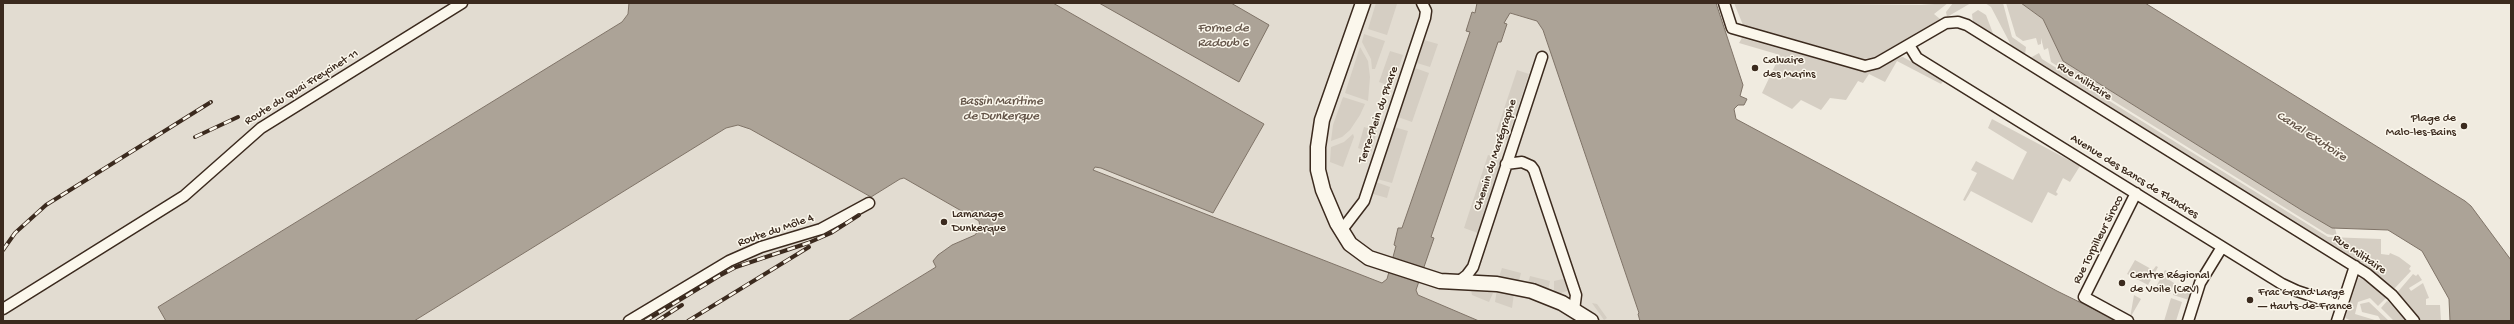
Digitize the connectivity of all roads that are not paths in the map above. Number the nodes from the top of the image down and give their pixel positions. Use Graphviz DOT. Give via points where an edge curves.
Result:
graph roads {
  1 [pos="462,3"];
  2 [pos="1356,3"];
  3 [pos="1363,3"];
  4 [pos="1422,3"];
  5 [pos="1724,3"];
  6 [pos="1909,45"];
  7 [pos="1542,57"];
  8 [pos="1331,94"];
  9 [pos="1506,164"];
  10 [pos="2136,193"];
  11 [pos="869,203"];
  12 [pos="1341,231"];
  13 [pos="2222,247"];
  14 [pos="1474,262"];
  15 [pos="2355,266"];
  16 [pos="1455,284"];
  17 [pos="1489,284"];
  18 [pos="2342,306"];
  19 [pos="3,309"];
  20 [pos="1574,310"];
  21 [pos="629,321"];
  22 [pos="1591,321"];
  23 [pos="2128,321"];
  24 [pos="2188,321"];
  25 [pos="2337,321"];
  26 [pos="2414,321"];
  1 -- 19 [label="street, Route du Quai Freycinet 11" via="262,128 218,168 164,210"];
  2 -- 8 [label="street" via="1341,46"];
  3 -- 8 [label="street"];
  4 -- 12 [label="street, Terre-Plein du Phare" via="1426,11 1425,18 1364,201"];
  5 -- 6 [label="street, Rue Militaire" via="1732,28 1858,65 1877,64"];
  6 -- 10 [label="street, Avenue des Bancs de Flandres" via="1917,58"];
  6 -- 15 [label="street, Rue Militaire" via="1946,23 1958,22 1967,25"];
  7 -- 9 [label="street, Chemin du Marégraphe"];
  8 -- 12 [label="street" via="1320,131 1318,170 1325,197"];
  9 -- 14 [label="street, Chemin du Marégraphe"];
  9 -- 20 [label="street" via="1522,162 1534,170 1576,295"];
  10 -- 13 [label="street, Avenue des Bancs de Flandres"];
  10 -- 23 [label="street, Rue Torpilleur Siroco" via="2084,297"];
  11 -- 21 [label="street, Route du Môle 4" via="816,231 761,247 729,261"];
  12 -- 16 [label="street" via="1356,251 1425,277"];
  13 -- 18 [label="street, Avenue des Bancs de Flandres" via="2292,289"];
  13 -- 24 [label="street" via="2200,283"];
  14 -- 16 [label="street, Chemin du Marégraphe" via="1467,275"];
  14 -- 17 [label="street" via="1477,271"];
  15 -- 18 [label="street"];
  15 -- 26 [label="street, Rue Militaire" via="2386,290"];
  16 -- 17 [label="street"];
  17 -- 20 [label="street" via="1532,291"];
  18 -- 25 [label="street"];
  20 -- 22 [label="street"];
}
